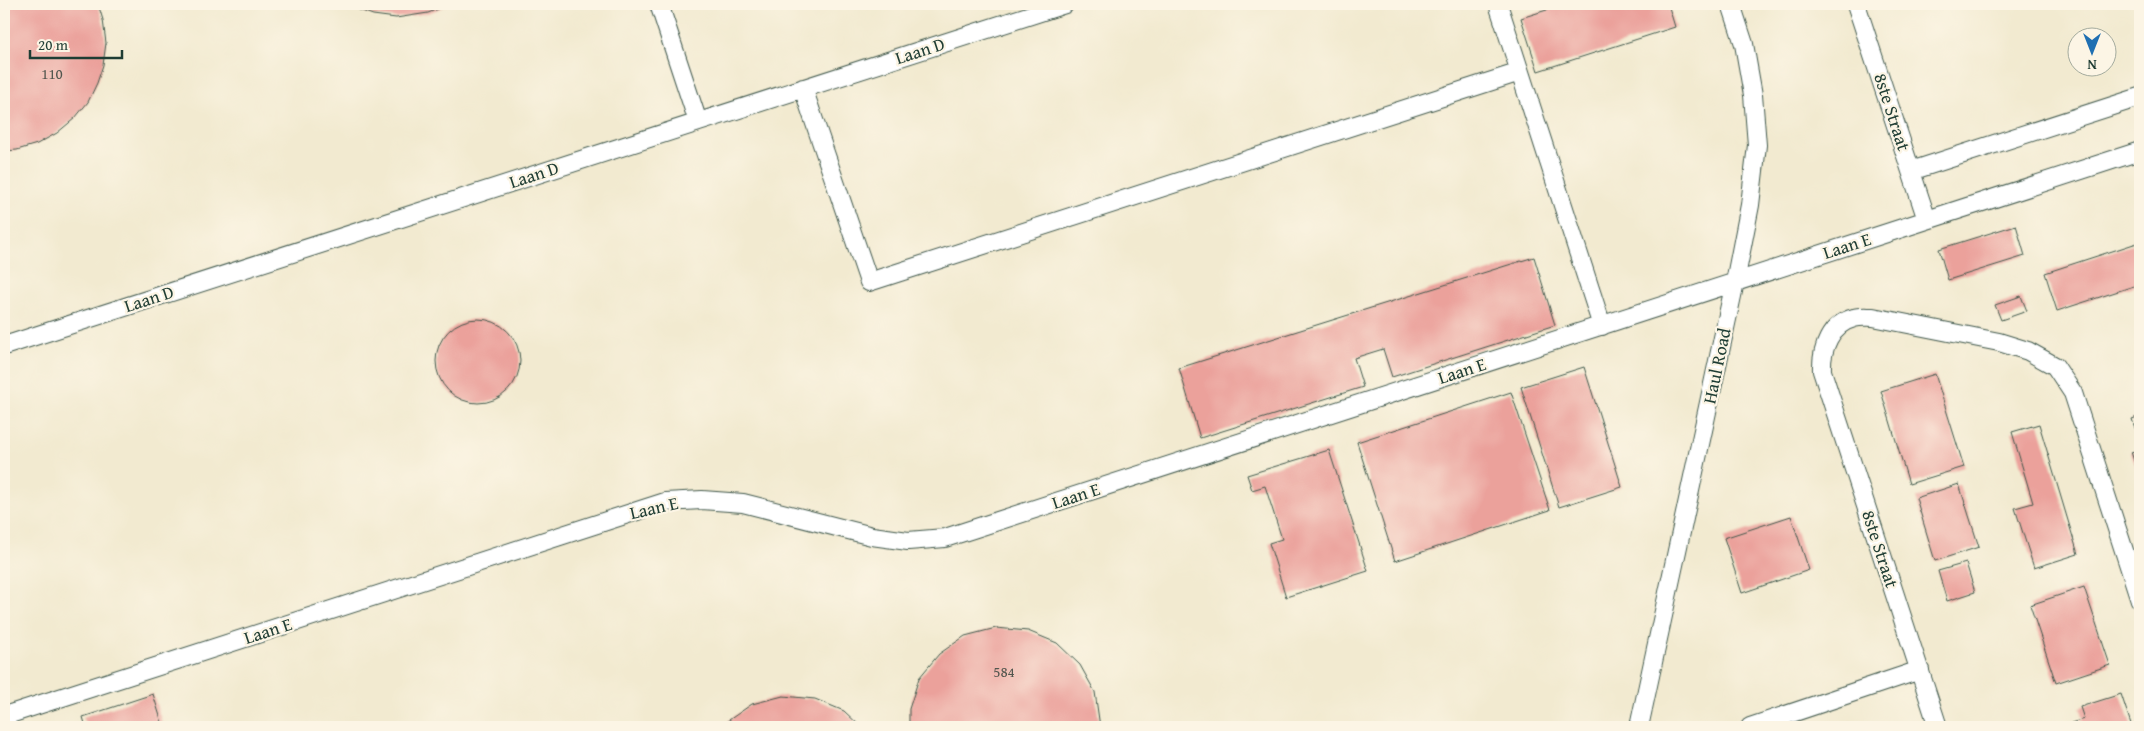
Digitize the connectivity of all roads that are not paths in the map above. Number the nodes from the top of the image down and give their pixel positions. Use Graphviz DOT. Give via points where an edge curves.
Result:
graph roads {
  1 [pos="659,4"];
  2 [pos="1065,4"];
  3 [pos="1498,4"];
  4 [pos="1731,4"];
  5 [pos="1856,4"];
  6 [pos="1520,72"];
  7 [pos="803,88"];
  8 [pos="2140,97"];
  9 [pos="698,122"];
  10 [pos="2140,151"];
  11 [pos="1911,171"];
  12 [pos="1927,220"];
  13 [pos="1735,282"];
  14 [pos="1602,326"];
  15 [pos="4,346"];
  16 [pos="2140,600"];
  17 [pos="1920,670"];
  18 [pos="4,716"];
  19 [pos="1639,727"];
  20 [pos="1750,727"];
  21 [pos="1938,727"];
  1 -- 9 [label="lane"];
  2 -- 7 [label="lane, Laan D"];
  3 -- 6 [label="lane"];
  4 -- 13 [label="lane, Haul Road" via="1744,44 1757,144 1750,205"];
  5 -- 11 [label="lane, 8ste Straat"];
  6 -- 7 [label="lane" via="869,282"];
  6 -- 14 [label="lane"];
  7 -- 9 [label="lane, Laan D"];
  8 -- 11 [label="lane"];
  9 -- 15 [label="lane, Laan D"];
  10 -- 12 [label="lane, Laan E"];
  11 -- 12 [label="lane, 8ste Straat"];
  12 -- 13 [label="lane, Laan E"];
  13 -- 14 [label="lane, Laan E"];
  13 -- 19 [label="lane, Haul Road"];
  14 -- 18 [label="lane, Laan E" via="945,538 908,541 872,536 742,502 665,502"];
  16 -- 17 [label="lane, 8ste Straat" via="2073,394 2055,366 2028,351 2000,342 1873,317 1855,317 1842,322 1832,333 1825,346 1822,371"];
  17 -- 20 [label="lane"];
  17 -- 21 [label="lane, 8ste Straat"];
}
